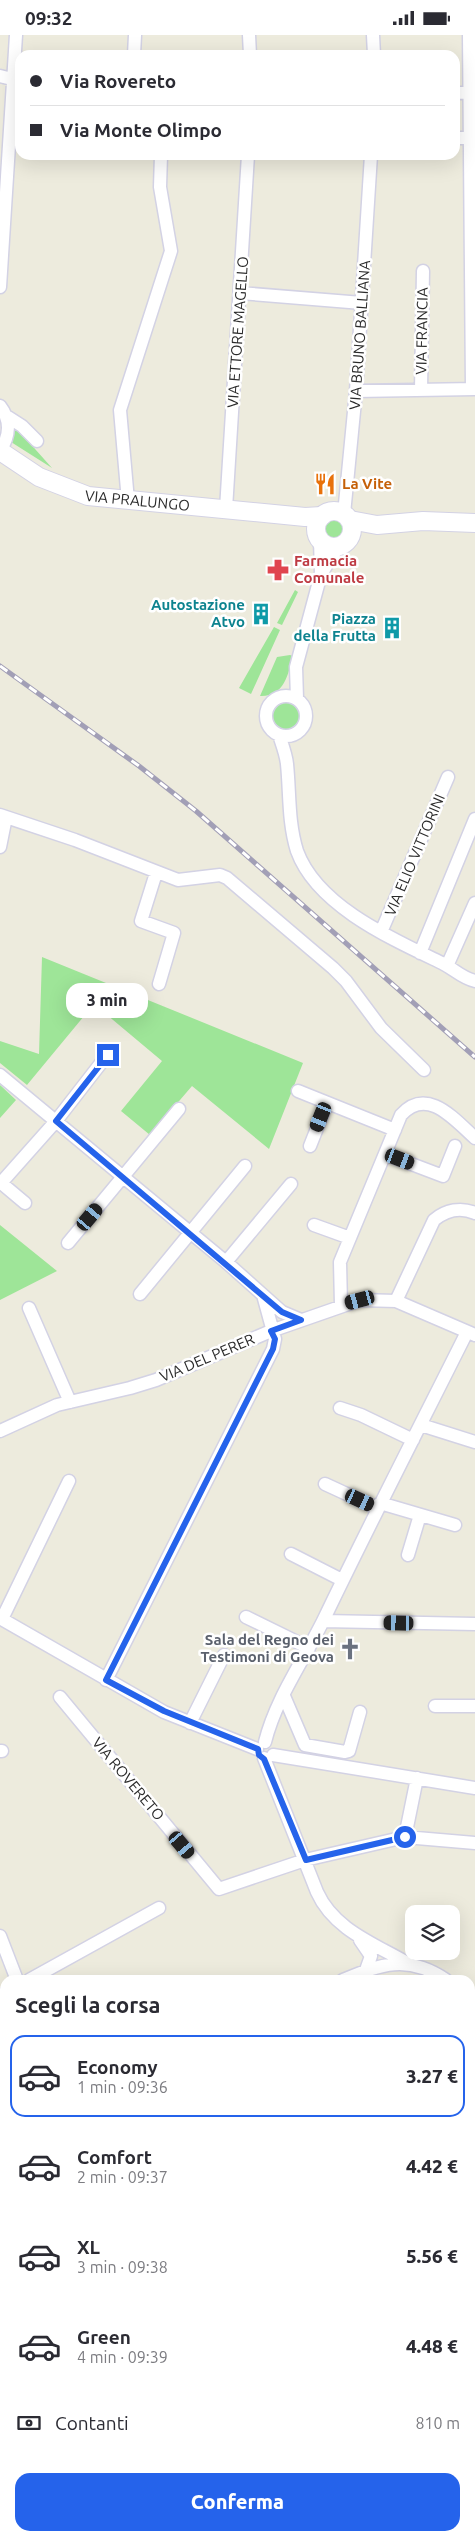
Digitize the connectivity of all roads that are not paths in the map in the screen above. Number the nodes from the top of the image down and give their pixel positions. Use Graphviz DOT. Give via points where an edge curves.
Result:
graph roads {
  1 [pos="16,35"];
  2 [pos="135,35"];
  3 [pos="249,35"];
  4 [pos="373,35"];
  5 [pos="469,35"];
  6 [pos="16,50"];
  7 [pos="134,50"];
  8 [pos="250,50"];
  9 [pos="374,50"];
  10 [pos="0,77"];
  11 [pos="15,80"];
  12 [pos="473,92"];
  13 [pos="460,93"];
  14 [pos="15,104"];
  15 [pos="460,138"];
  16 [pos="472,138"];
  17 [pos="161,160"];
  18 [pos="248,160"];
  19 [pos="371,160"];
  20 [pos="474,243"];
  21 [pos="423,271"];
  22 [pos="0,287"];
  23 [pos="240,293"];
  24 [pos="362,303"];
  25 [pos="474,389"];
  26 [pos="421,390"];
  27 [pos="356,391"];
  28 [pos="0,406"];
  29 [pos="8,417"];
  30 [pos="37,441"];
  31 [pos="0,451"];
  32 [pos="128,501"];
  33 [pos="226,509"];
  34 [pos="286,515"];
  35 [pos="322,516"];
  36 [pos="475,523"];
  37 [pos="346,530"];
  38 [pos="318,538"];
  39 [pos="321,574"];
  40 [pos="296,667"];
  41 [pos="282,696"];
  42 [pos="297,699"];
  43 [pos="296,733"];
  44 [pos="279,735"];
  45 [pos="287,762"];
  46 [pos="448,777"];
  47 [pos="3,816"];
  48 [pos="475,819"];
  49 [pos="0,847"];
  50 [pos="156,873"];
  51 [pos="475,903"];
  52 [pos="381,932"];
  53 [pos="420,953"];
  54 [pos="447,966"];
  55 [pos="470,980"];
  56 [pos="159,984"];
  57 [pos="475,988"];
  58 [pos="108,1055"];
  59 [pos="424,1070"];
  60 [pos="0,1075"];
  61 [pos="298,1091"];
  62 [pos="327,1103"];
  63 [pos="179,1109"];
  64 [pos="56,1121"];
  65 [pos="395,1130"];
  66 [pos="475,1138"];
  67 [pos="310,1146"];
  68 [pos="455,1146"];
  69 [pos="385,1154"];
  70 [pos="245,1167"];
  71 [pos="124,1177"];
  72 [pos="1,1183"];
  73 [pos="292,1183"];
  74 [pos="25,1203"];
  75 [pos="475,1213"];
  76 [pos="314,1225"];
  77 [pos="191,1233"];
  78 [pos="350,1239"];
  79 [pos="68,1243"];
  80 [pos="226,1262"];
  81 [pos="140,1294"];
  82 [pos="263,1295"];
  83 [pos="396,1301"];
  84 [pos="341,1305"];
  85 [pos="29,1309"];
  86 [pos="301,1320"];
  87 [pos="271,1331"];
  88 [pos="471,1333"];
  89 [pos="70,1402"];
  90 [pos="340,1408"];
  91 [pos="421,1425"];
  92 [pos="0,1431"];
  93 [pos="413,1440"];
  94 [pos="475,1441"];
  95 [pos="69,1481"];
  96 [pos="325,1484"];
  97 [pos="378,1506"];
  98 [pos="420,1515"];
  99 [pos="454,1525"];
  100 [pos="291,1554"];
  101 [pos="408,1555"];
  102 [pos="342,1580"];
  103 [pos="246,1617"];
  104 [pos="1,1618"];
  105 [pos="323,1621"];
  106 [pos="475,1624"];
  107 [pos="309,1648"];
  108 [pos="224,1655"];
  109 [pos="106,1680"];
  110 [pos="284,1696"];
  111 [pos="60,1697"];
  112 [pos="435,1706"];
  113 [pos="475,1706"];
  114 [pos="360,1712"];
  115 [pos="190,1723"];
  116 [pos="265,1751"];
  117 [pos="417,1778"];
  118 [pos="475,1788"];
  119 [pos="405,1837"];
  120 [pos="475,1843"];
  121 [pos="306,1860"];
  122 [pos="159,1908"];
  123 [pos="351,1931"];
  124 [pos="0,1936"];
  125 [pos="409,1964"];
  126 [pos="366,1970"];
  127 [pos="14,1975"];
  128 [pos="38,1975"];
  129 [pos="354,1975"];
  130 [pos="434,1975"];
  1 -- 6 [label="street"];
  2 -- 7 [label="street"];
  3 -- 8 [label="street"];
  4 -- 9 [label="street"];
  5 -- 12 [label="street"];
  10 -- 11 [label="street"];
  12 -- 13 [label="street"];
  12 -- 16 [label="street"];
  14 -- 22 [label="street"];
  15 -- 16 [label="street"];
  16 -- 20 [label="street"];
  17 -- 32 [label="street" via="160,187 171,258 120,410"];
  18 -- 23 [label="street, VIA ETTORE MAGELLO"];
  19 -- 24 [label="street, VIA BRUNO BALLIANA"];
  20 -- 25 [label="street"];
  21 -- 26 [label="street, VIA FRANCIA"];
  23 -- 24 [label="street"];
  23 -- 33 [label="street, VIA ETTORE MAGELLO"];
  24 -- 27 [label="street, VIA BRUNO BALLIANA"];
  25 -- 26 [label="street, VIA FRANCIA"];
  26 -- 27 [label="street, VIA FRANCIA"];
  27 -- 37 [label="street, VIA BRUNO BALLIANA"];
  28 -- 29 [label="street"];
  29 -- 30 [label="street"];
  29 -- 31 [label="street" via="6,438"];
  31 -- 32 [label="street, VIA PRALUNGO" via="27,470 60,486 88,496"];
  32 -- 33 [label="street, VIA PRALUNGO"];
  33 -- 34 [label="street, VIA PRALUNGO"];
  34 -- 35 [label="street, VIA PRALUNGO"];
  34 -- 38 [label="street, VIA PRALUNGO"];
  35 -- 37 [label="street, VIA PRALUNGO" via="332,511"];
  35 -- 38 [label="street" via="316,525"];
  36 -- 37 [label="street, VIA PRALUNGO" via="423,521"];
  37 -- 38 [label="street, VIA PRALUNGO" via="329,547"];
  37 -- 39 [label="street"];
  38 -- 39 [label="street"];
  39 -- 40 [label="street"];
  40 -- 41 [label="street"];
  40 -- 42 [label="street"];
  41 -- 42 [label="street"];
  41 -- 44 [label="street" via="270,703 266,714 270,728"];
  42 -- 43 [label="street" via="304,707 306,717 304,725"];
  43 -- 44 [label="street"];
  43 -- 45 [label="street"];
  44 -- 45 [label="street"];
  45 -- 52 [label="street" via="290,823 305,868 325,892"];
  46 -- 52 [label="street, VIA ELIO VITTORINI"];
  47 -- 49 [label="street"];
  47 -- 50 [label="street" via="75,840"];
  48 -- 53 [label="street"];
  50 -- 56 [label="street" via="141,921 174,933"];
  50 -- 59 [label="street" via="178,880 228,877 333,968 381,1028"];
  51 -- 54 [label="street"];
  52 -- 53 [label="street"];
  53 -- 54 [label="street"];
  54 -- 55 [label="street"];
  55 -- 57 [label="street"];
  58 -- 64 [label="street"];
  60 -- 64 [label="street"];
  61 -- 62 [label="street"];
  62 -- 65 [label="street"];
  62 -- 67 [label="street"];
  63 -- 71 [label="street"];
  64 -- 71 [label="street"];
  64 -- 72 [label="street"];
  65 -- 66 [label="street" via="407,1108 422,1102 445,1112"];
  65 -- 69 [label="street"];
  68 -- 69 [label="street" via="443,1176"];
  69 -- 78 [label="street"];
  70 -- 77 [label="street"];
  71 -- 77 [label="street"];
  71 -- 79 [label="street"];
  72 -- 74 [label="street"];
  73 -- 80 [label="street"];
  75 -- 83 [label="street" via="458,1209 434,1220"];
  76 -- 78 [label="street"];
  77 -- 80 [label="street"];
  77 -- 81 [label="street"];
  78 -- 84 [label="street" via="340,1262"];
  80 -- 82 [label="street"];
  82 -- 86 [label="street" via="282,1312"];
  82 -- 87 [label="street"];
  83 -- 84 [label="street, VIA DEL PERER" via="369,1299"];
  83 -- 88 [label="street, VIA DEL PERER"];
  84 -- 86 [label="street, VIA DEL PERER"];
  85 -- 89 [label="street"];
  86 -- 87 [label="street, VIA DEL PERER"];
  87 -- 89 [label="street, VIA DEL PERER" via="156,1379"];
  87 -- 109 [label="street" via="275,1339 273,1349"];
  88 -- 91 [label="street"];
  89 -- 92 [label="street, VIA DEL PERER" via="39,1412"];
  90 -- 93 [label="street"];
  91 -- 93 [label="street"];
  91 -- 94 [label="street"];
  93 -- 97 [label="street"];
  95 -- 104 [label="street"];
  96 -- 97 [label="street"];
  97 -- 98 [label="street"];
  97 -- 102 [label="street"];
  98 -- 99 [label="street"];
  98 -- 101 [label="street"];
  100 -- 102 [label="street"];
  102 -- 105 [label="street"];
  103 -- 107 [label="street"];
  104 -- 109 [label="street"];
  105 -- 106 [label="street"];
  105 -- 107 [label="street"];
  107 -- 110 [label="street"];
  108 -- 115 [label="street"];
  109 -- 115 [label="street"];
  110 -- 114 [label="street" via="305,1745 345,1753 349,1751"];
  110 -- 116 [label="street" via="271,1720"];
  111 -- 121 [label="street, VIA ROVERETO" via="219,1889"];
  112 -- 113 [label="street"];
  115 -- 116 [label="street"];
  116 -- 117 [label="street"];
  116 -- 121 [label="street"];
  117 -- 118 [label="street"];
  117 -- 119 [label="street"];
  119 -- 120 [label="street, VIA ROVERETO"];
  119 -- 121 [label="street, VIA ROVERETO"];
  121 -- 123 [label="street" via="327,1910"];
  122 -- 128 [label="street"];
  123 -- 125 [label="street"];
  123 -- 126 [label="street" via="371,1956"];
  124 -- 127 [label="street"];
  125 -- 126 [label="street" via="390,1963"];
  125 -- 130 [label="street"];
  126 -- 129 [label="street"];
}
